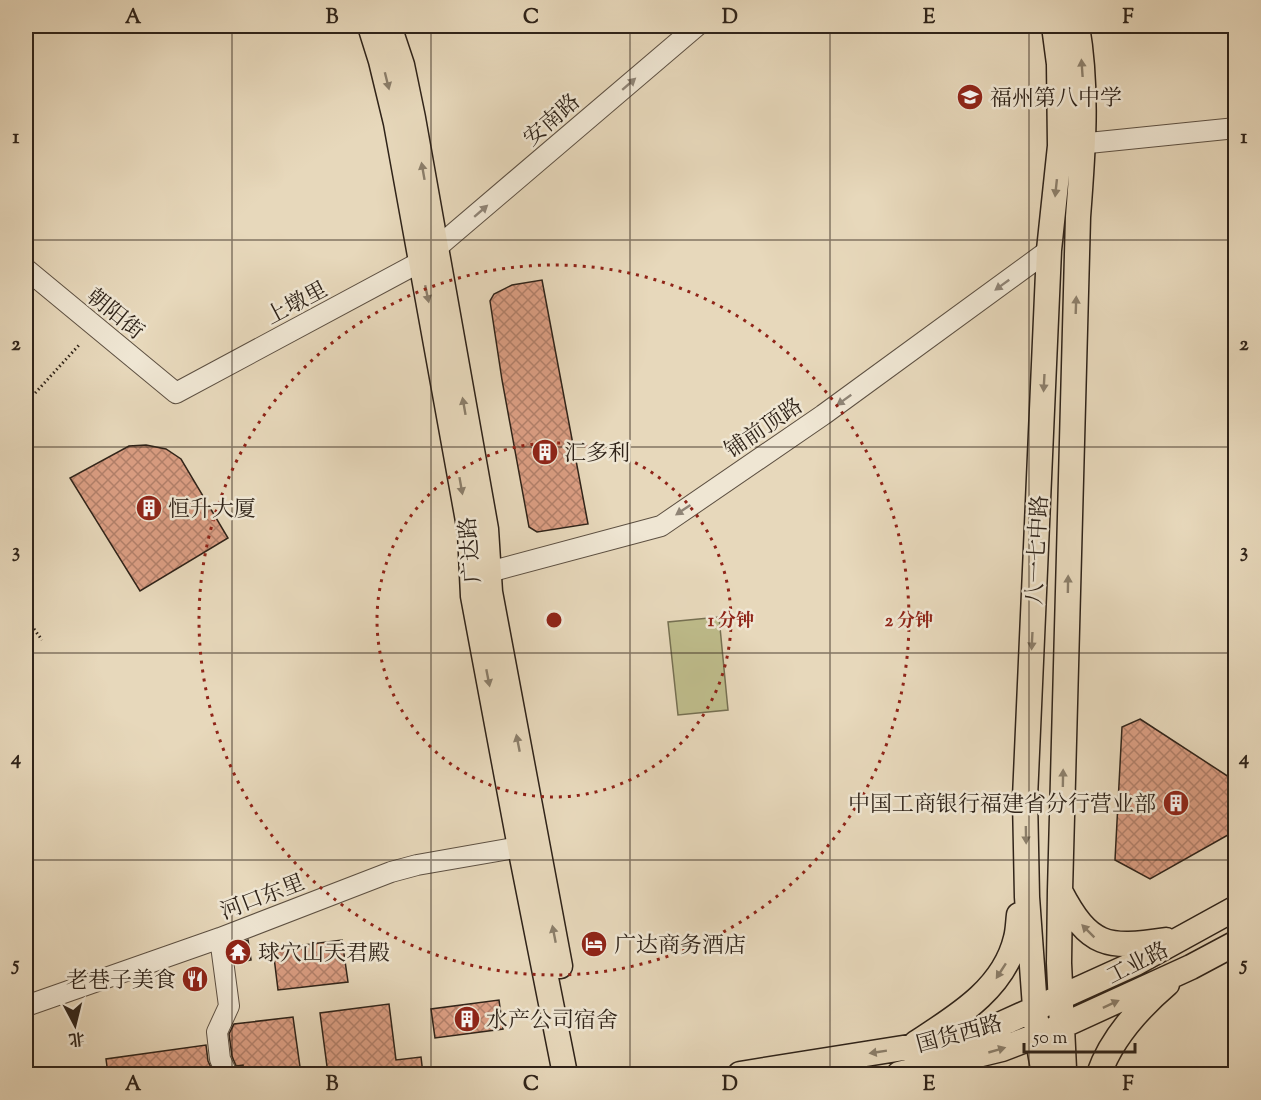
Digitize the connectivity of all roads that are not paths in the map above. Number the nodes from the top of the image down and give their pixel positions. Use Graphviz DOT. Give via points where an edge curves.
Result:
graph roads {
  1 [pos="370,26"];
  2 [pos="389,26"];
  3 [pos="697,26"];
  4 [pos="1054,26"];
  5 [pos="1077,26"];
  6 [pos="1236,117"];
  7 [pos="1236,128"];
  8 [pos="1072,138"];
  9 [pos="1049,250"];
  10 [pos="428,256"];
  11 [pos="26,269"];
  12 [pos="176,393"];
  13 [pos="479,575"];
  14 [pos="520,847"];
  15 [pos="1060,891"];
  16 [pos="1027,897"];
  17 [pos="1236,908"];
  18 [pos="1183,937"];
  19 [pos="220,938"];
  20 [pos="1236,943"];
  21 [pos="1191,967"];
  22 [pos="1061,998"];
  23 [pos="26,1006"];
  24 [pos="1035,1009"];
  25 [pos="1062,1026"];
  26 [pos="1037,1035"];
  27 [pos="909,1047"];
  28 [pos="227,1074"];
  29 [pos="565,1074"];
  30 [pos="581,1074"];
  31 [pos="740,1074"];
  32 [pos="905,1074"];
  33 [pos="1044,1074"];
  34 [pos="1066,1074"];
  35 [pos="1099,1074"];
  1 -- 10 [label="main road, 广达路, one-way"];
  10 -- 2 [label="main road, 广达路, one-way" via="402,65"];
  10 -- 3 [label="street, 安南路, one-way"];
  4 -- 8 [label="main road, 八一七中路"];
  8 -- 5 [label="main road, 八一七中路, one-way" via="1083,71"];
  6 -- 8 [label="street"];
  7 -- 8 [label="street"];
  8 -- 9 [label="main road, 八一七中路, one-way"];
  15 -- 8 [label="main road, 八一七中路, one-way" via="1078,229"];
  9 -- 13 [label="street, 铺前顶路, one-way" via="823,415 661,526"];
  9 -- 16 [label="main road, 八一七中路, one-way" via="1025,798"];
  10 -- 12 [label="street, 上墩里"];
  10 -- 13 [label="main road, 广达路" via="486,529"];
  11 -- 12 [label="street, 朝阳街"];
  13 -- 14 [label="main road, 广达路, one-way"];
  30 -- 13 [label="main road, 广达路, one-way"];
  14 -- 19 [label="street, 河口东里" via="403,868"];
  14 -- 29 [label="main road, 广达路"];
  18 -- 15 [label="main road, one-way" via="1132,945 1103,942 1075,916"];
  15 -- 22 [label="main road, 八一七中路"];
  16 -- 24 [label="main road, 八一七中路"];
  16 -- 27 [label="main road, one-way" via="1018,915 1016,939 989,988 965,1011"];
  17 -- 18 [label="main road, 工业路"];
  18 -- 22 [label="main road, 工业路"];
  19 -- 23 [label="street, 河口东里"];
  19 -- 28 [label="street" via="229,1006 217,1032 220,1059"];
  20 -- 21 [label="main road, 工业路"];
  25 -- 21 [label="main road, 工业路, one-way"];
  21 -- 35 [label="main road" via="1165,985 1127,1026 1104,1059"];
  22 -- 24 [label="main road, 工业路"];
  22 -- 25 [label="main road, 八一七中路"];
  24 -- 26 [label="main road, 八一七中路"];
  24 -- 27 [label="main road, 国货西路" via="957,1038"];
  25 -- 26 [label="main road, 工业路"];
  25 -- 34 [label="main road, 八一七中路"];
  32 -- 26 [label="main road, 国货西路, one-way" via="1002,1049"];
  26 -- 33 [label="main road, 八一七中路"];
  27 -- 31 [label="main road, 国货西路, one-way"];
}
